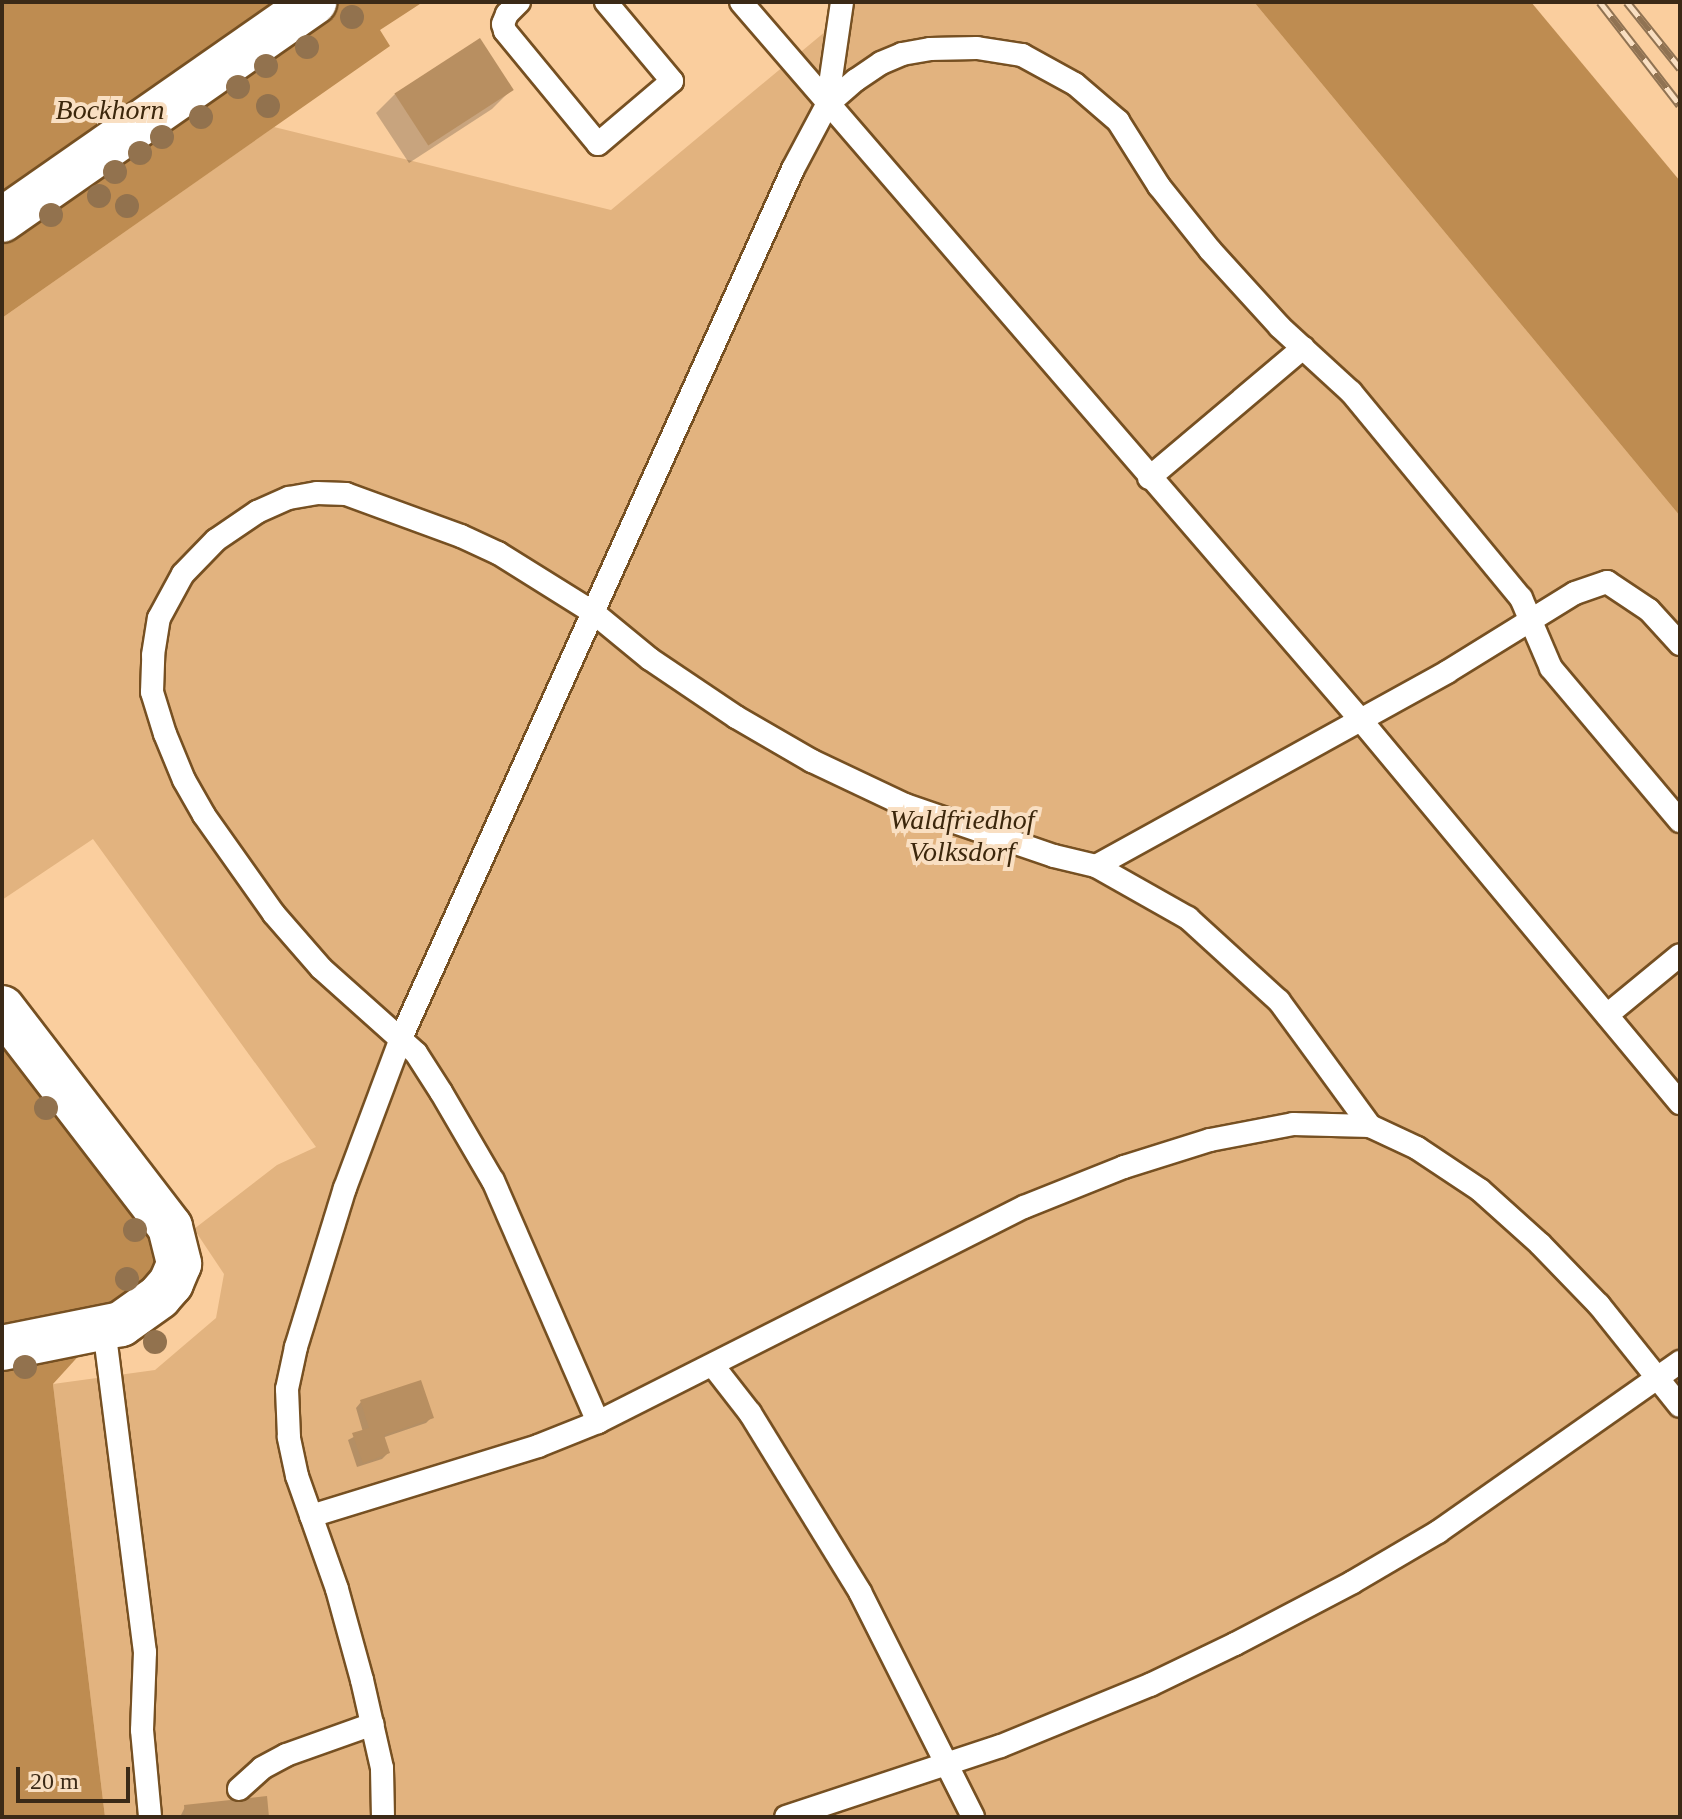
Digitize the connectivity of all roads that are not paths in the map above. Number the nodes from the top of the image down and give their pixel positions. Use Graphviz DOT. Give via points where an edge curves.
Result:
graph roads {
  1 [pos="314,2"];
  2 [pos="519,2"];
  3 [pos="606,2"];
  4 [pos="741,2"];
  5 [pos="842,2"];
  6 [pos="827,105"];
  7 [pos="2,220"];
  8 [pos="1303,348"];
  9 [pos="1149,478"];
  10 [pos="594,613"];
  11 [pos="1529,619"];
  12 [pos="1680,644"];
  13 [pos="1360,719"];
  14 [pos="1680,821"];
  15 [pos="1096,866"];
  16 [pos="1680,955"];
  17 [pos="2,1008"];
  18 [pos="1607,1015"];
  19 [pos="401,1038"];
  20 [pos="1680,1103"];
  21 [pos="1370,1126"];
  22 [pos="104,1328"];
  23 [pos="2,1348"];
  24 [pos="1680,1362"];
  25 [pos="714,1367"];
  26 [pos="1658,1379"];
  27 [pos="1680,1406"];
  28 [pos="598,1422"];
  29 [pos="311,1516"];
  30 [pos="373,1724"];
  31 [pos="948,1766"];
  32 [pos="239,1789"];
  33 [pos="150,1817"];
  34 [pos="383,1817"];
  35 [pos="786,1817"];
  36 [pos="973,1817"];
  1 -- 7 [label="street"];
  2 -- 3 [label="lane" via="507,14 505,31 598,144 672,81"];
  4 -- 6 [label="lane"];
  5 -- 6 [label="lane"];
  6 -- 8 [label="lane" via="881,63 902,54 977,48 1022,55 1075,84 1118,121 1159,186 1210,250"];
  6 -- 9 [label="lane"];
  6 -- 10 [label="lane" via="793,169"];
  8 -- 9 [label="lane"];
  8 -- 11 [label="lane" via="1351,392 1436,493 1521,598"];
  9 -- 13 [label="lane"];
  10 -- 15 [label="lane" via="736,717 812,761 905,805"];
  10 -- 19 [label="lane"];
  10 -- 19 [label="lane" via="461,536 373,502 317,493 257,512 216,540 183,574 159,618 152,692 170,746 204,815 274,914 312,957"];
  11 -- 12 [label="lane" via="1607,582 1649,610"];
  11 -- 13 [label="lane"];
  11 -- 14 [label="lane" via="1551,668"];
  13 -- 15 [label="lane"];
  13 -- 18 [label="lane"];
  15 -- 21 [label="lane" via="1188,918 1238,961 1279,1001"];
  16 -- 18 [label="lane"];
  17 -- 22 [label="street" via="170,1227 177,1245 179,1264 159,1297 121,1324"];
  18 -- 20 [label="lane"];
  19 -- 28 [label="lane" via="416,1053 493,1181"];
  19 -- 29 [label="lane" via="345,1188 287,1389 289,1437"];
  21 -- 25 [label="lane" via="1293,1124 1210,1140 1124,1167 1024,1207"];
  21 -- 26 [label="lane" via="1417,1148 1480,1190 1599,1305"];
  22 -- 23 [label="street"];
  22 -- 33 [label="lane" via="145,1652 142,1730"];
  24 -- 26 [label="lane"];
  25 -- 28 [label="lane"];
  25 -- 31 [label="lane" via="750,1413 860,1592"];
  26 -- 27 [label="lane"];
  26 -- 31 [label="lane" via="1438,1532 1353,1582 1150,1685"];
  28 -- 29 [label="lane" via="538,1446"];
  29 -- 30 [label="lane" via="337,1589"];
  30 -- 32 [label="lane" via="286,1755"];
  30 -- 34 [label="lane" via="382,1768"];
  31 -- 35 [label="lane"];
  31 -- 36 [label="lane"];
}
